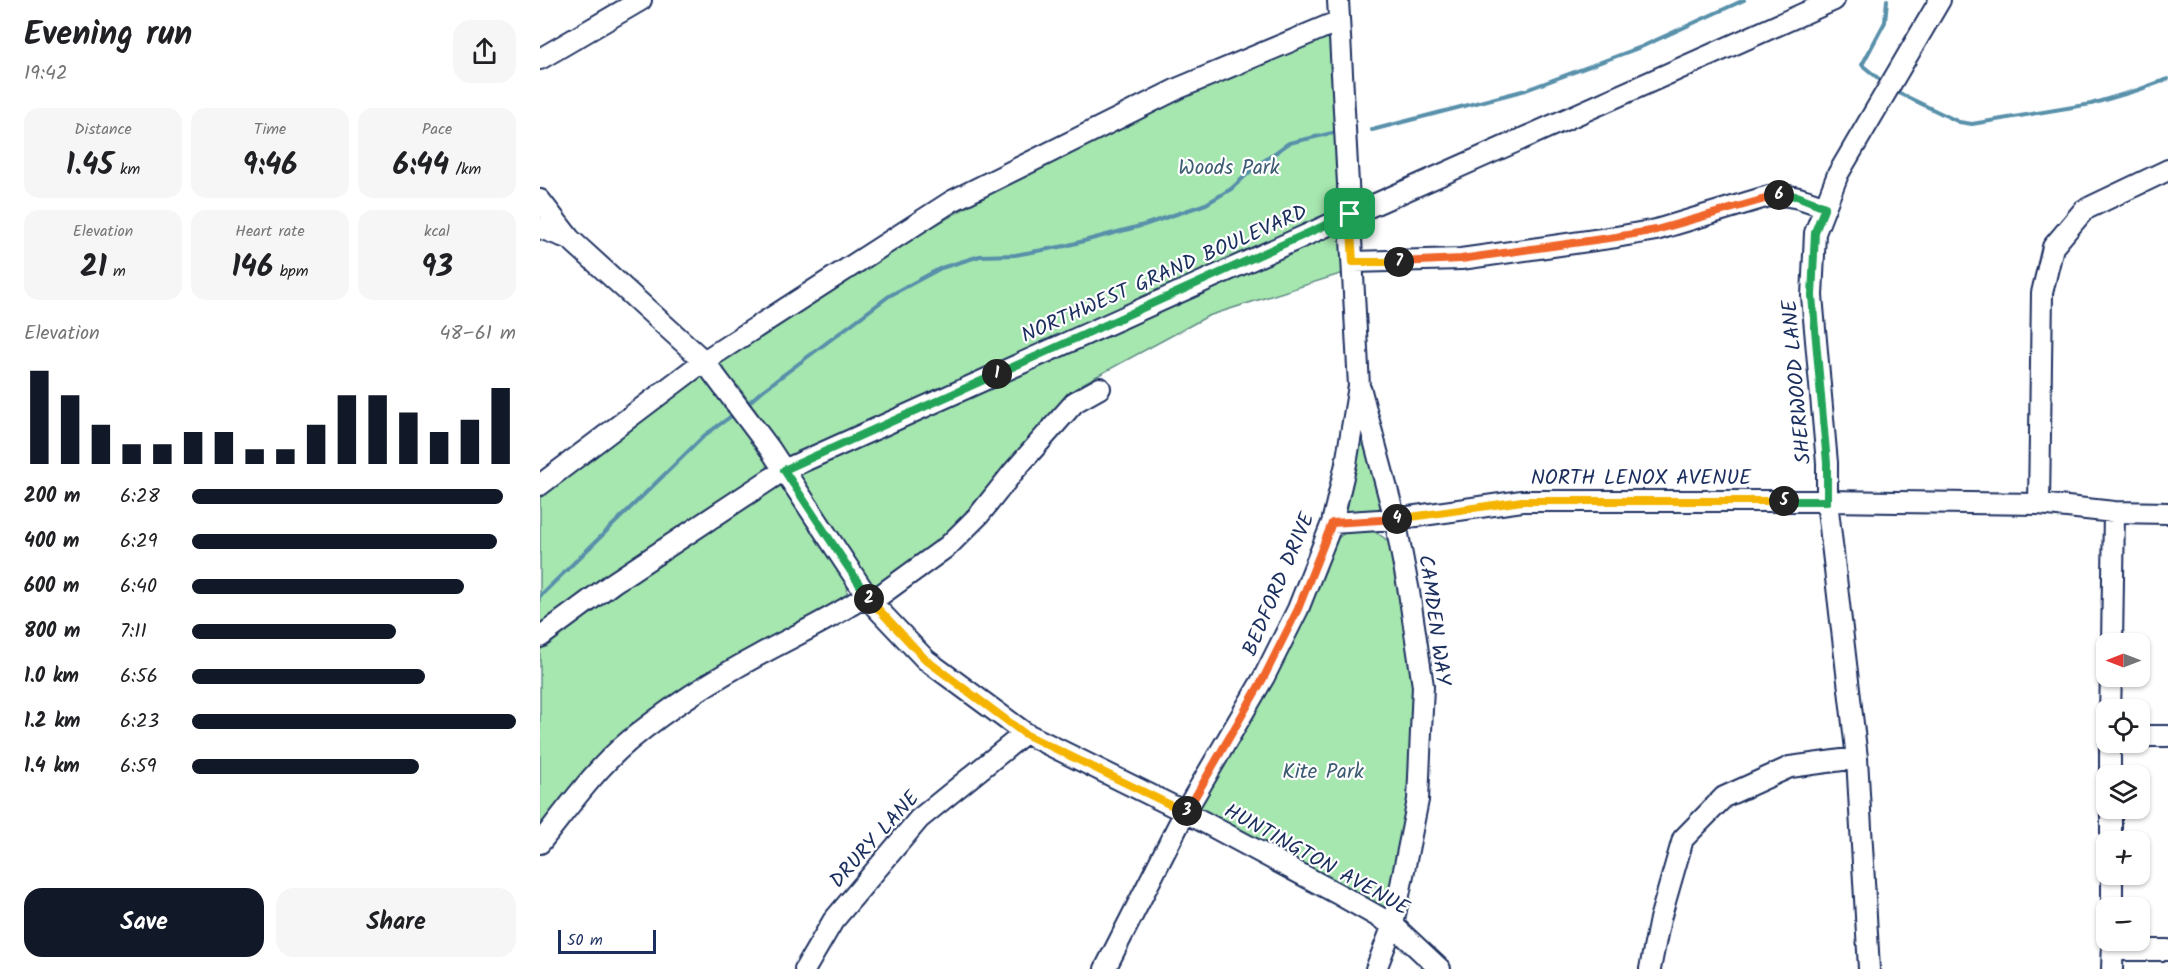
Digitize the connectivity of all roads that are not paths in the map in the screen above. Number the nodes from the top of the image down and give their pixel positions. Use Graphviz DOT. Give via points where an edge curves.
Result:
graph roads {
  1 [pos="641,0"];
  2 [pos="1338,0"];
  3 [pos="1834,0"];
  4 [pos="1940,0"];
  5 [pos="1339,21"];
  6 [pos="540,59"];
  7 [pos="2168,170"];
  8 [pos="540,200"];
  9 [pos="1825,207"];
  10 [pos="1350,214"];
  11 [pos="540,228"];
  12 [pos="570,239"];
  13 [pos="1353,262"];
  14 [pos="704,361"];
  15 [pos="1359,386"];
  16 [pos="1100,388"];
  17 [pos="784,470"];
  18 [pos="540,485"];
  19 [pos="1827,501"];
  20 [pos="2039,504"];
  21 [pos="2114,512"];
  22 [pos="2168,513"];
  23 [pos="1395,519"];
  24 [pos="1332,523"];
  25 [pos="871,602"];
  26 [pos="2112,633"];
  27 [pos="540,637"];
  28 [pos="1025,734"];
  29 [pos="2150,735"];
  30 [pos="2168,736"];
  31 [pos="1857,758"];
  32 [pos="1185,812"];
  33 [pos="540,843"];
  34 [pos="1393,925"];
  35 [pos="2168,950"];
  36 [pos="2113,953"];
  37 [pos="805,969"];
  38 [pos="1105,969"];
  39 [pos="1376,969"];
  40 [pos="1440,969"];
  41 [pos="1650,969"];
  42 [pos="1869,969"];
  1 -- 6 [label="street"];
  2 -- 5 [label="street, BEDFORD DRIVE"];
  3 -- 10 [label="street, NORTHWEST GRAND BOULEVARD"];
  4 -- 9 [label="street, SHERWOOD LANE" via="1838,174"];
  5 -- 10 [label="street, BEDFORD DRIVE"];
  5 -- 14 [label="street" via="1179,88 952,201"];
  7 -- 20 [label="street" via="2084,210 2053,247 2042,293"];
  8 -- 12 [label="street"];
  9 -- 13 [label="street" via="1784,194 1656,230 1616,237 1461,259"];
  9 -- 19 [label="street, SHERWOOD LANE" via="1815,232 1812,296"];
  10 -- 13 [label="street, BEDFORD DRIVE"];
  10 -- 17 [label="street, NORTHWEST GRAND BOULEVARD"];
  11 -- 12 [label="street, HUNTINGTON AVENUE"];
  12 -- 14 [label="street, HUNTINGTON AVENUE"];
  13 -- 15 [label="street, BEDFORD DRIVE"];
  14 -- 17 [label="street, HUNTINGTON AVENUE"];
  14 -- 18 [label="street"];
  15 -- 23 [label="street, CAMDEN WAY"];
  15 -- 24 [label="street, BEDFORD DRIVE"];
  16 -- 25 [label="street" via="1075,402 948,546"];
  17 -- 25 [label="street, HUNTINGTON AVENUE"];
  17 -- 27 [label="street, NORTHWEST GRAND BOULEVARD" via="613,583"];
  19 -- 20 [label="street, NORTH LENOX AVENUE"];
  19 -- 23 [label="street, NORTH LENOX AVENUE" via="1522,501"];
  19 -- 31 [label="street, SHERWOOD LANE"];
  20 -- 21 [label="street, NORTH LENOX AVENUE"];
  21 -- 22 [label="street, NORTH LENOX AVENUE"];
  21 -- 26 [label="street"];
  23 -- 24 [label="street, NORTH LENOX AVENUE"];
  23 -- 34 [label="street, CAMDEN WAY" via="1423,686 1418,800"];
  24 -- 32 [label="street, BEDFORD DRIVE" via="1298,609 1264,677"];
  25 -- 28 [label="street, HUNTINGTON AVENUE" via="926,660"];
  25 -- 33 [label="street" via="859,600 686,698 629,741 579,793"];
  28 -- 32 [label="street, HUNTINGTON AVENUE"];
  28 -- 37 [label="street, DRURY LANE" via="919,819 833,921"];
  29 -- 30 [label="street"];
  31 -- 41 [label="street" via="1790,767 1724,797 1715,806 1683,839"];
  31 -- 42 [label="street, SHERWOOD LANE"];
  32 -- 34 [label="street, HUNTINGTON AVENUE"];
  32 -- 38 [label="street, BEDFORD DRIVE"];
  34 -- 39 [label="street, CAMDEN WAY"];
  34 -- 40 [label="street, HUNTINGTON AVENUE"];
  35 -- 36 [label="street"];
}
